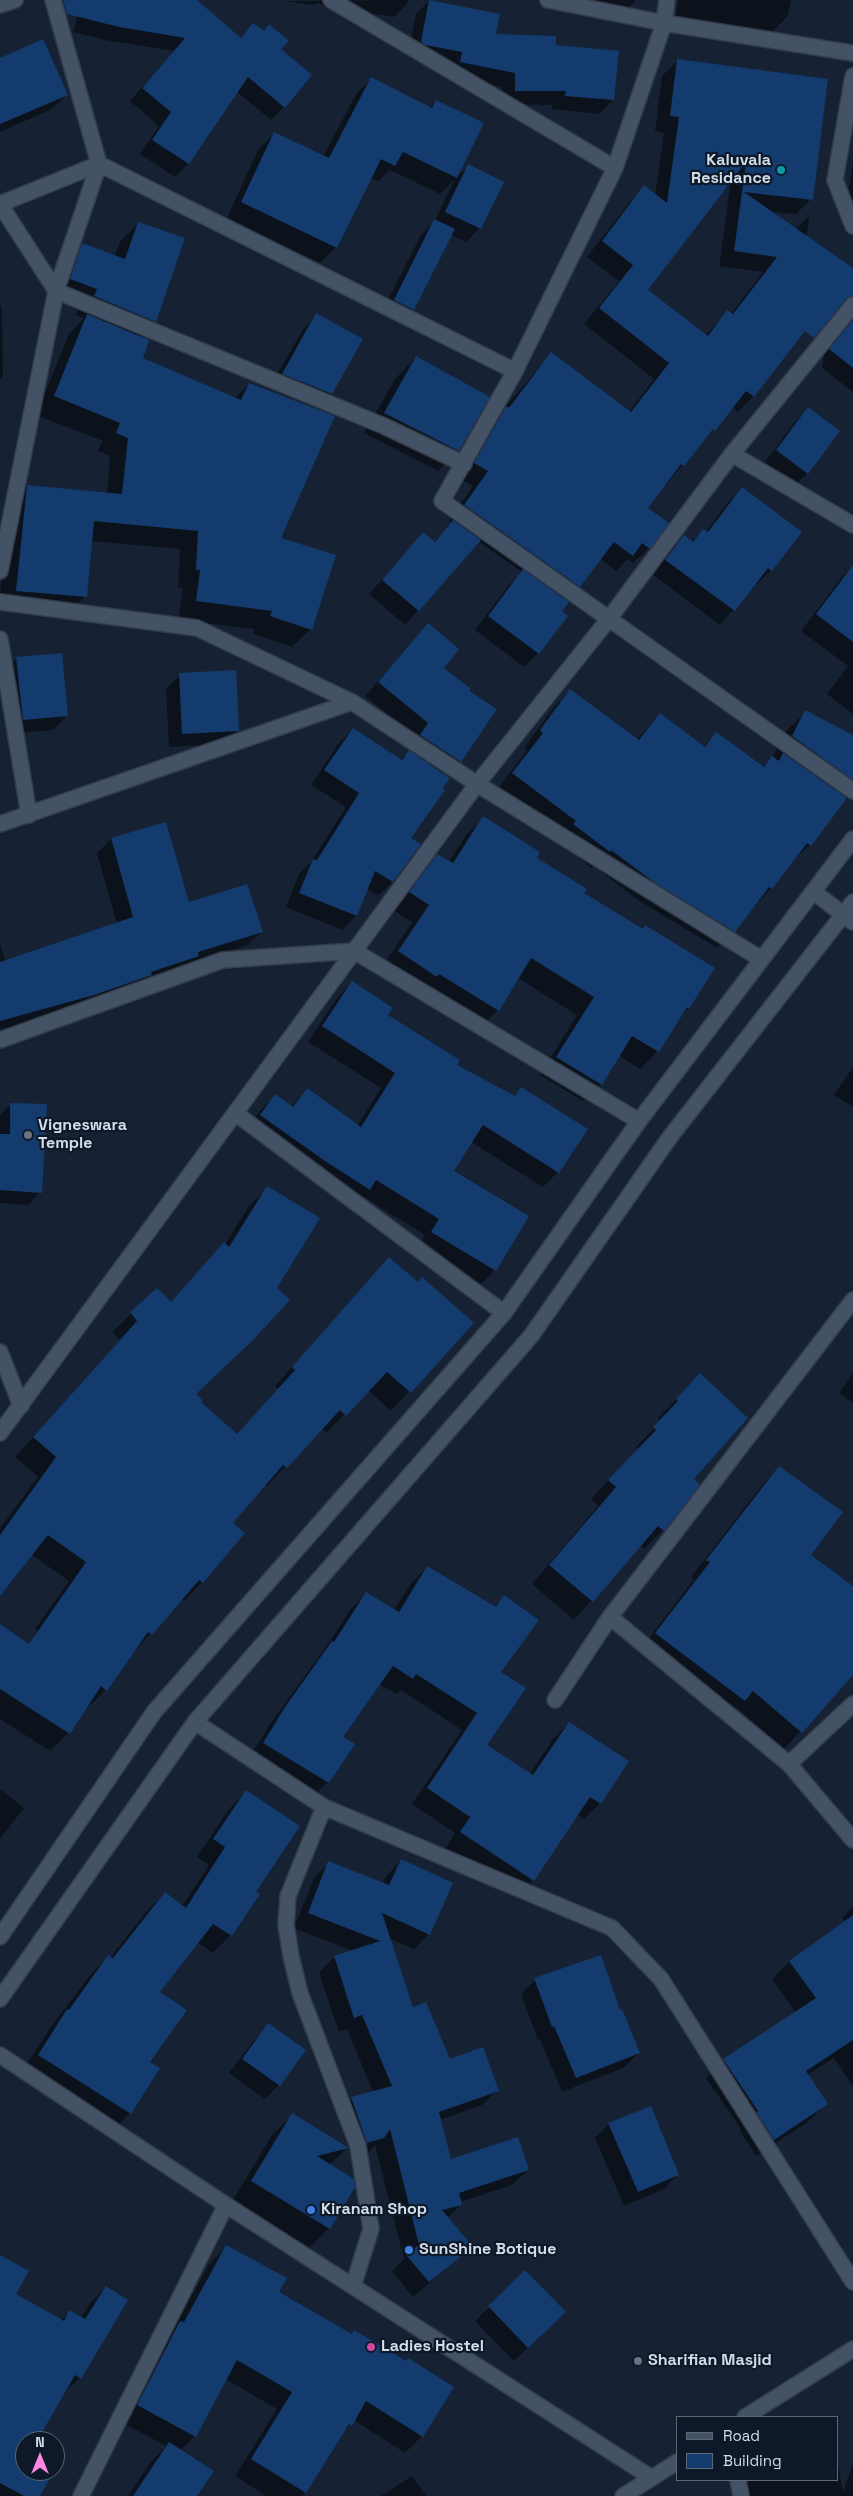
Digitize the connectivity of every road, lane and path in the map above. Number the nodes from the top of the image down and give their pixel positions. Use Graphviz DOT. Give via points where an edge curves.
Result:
graph roads {
  1 [pos="15,0"];
  2 [pos="53,0"];
  3 [pos="331,0"];
  4 [pos="548,0"];
  5 [pos="667,0"];
  6 [pos="0,6"];
  7 [pos="664,23"];
  8 [pos="853,53"];
  9 [pos="853,76"];
  10 [pos="99,164"];
  11 [pos="615,168"];
  12 [pos="0,204"];
  13 [pos="853,226"];
  14 [pos="56,292"];
  15 [pos="853,305"];
  16 [pos="516,371"];
  17 [pos="732,454"];
  18 [pos="464,464"];
  19 [pos="853,525"];
  20 [pos="0,571"];
  21 [pos="0,602"];
  22 [pos="608,620"];
  23 [pos="0,638"];
  24 [pos="352,702"];
  25 [pos="476,784"];
  26 [pos="853,791"];
  27 [pos="29,815"];
  28 [pos="0,824"];
  29 [pos="853,839"];
  30 [pos="814,892"];
  31 [pos="853,902"];
  32 [pos="848,919"];
  33 [pos="354,951"];
  34 [pos="761,959"];
  35 [pos="0,1040"];
  36 [pos="235,1113"];
  37 [pos="638,1121"];
  38 [pos="853,1300"];
  39 [pos="504,1313"];
  40 [pos="0,1352"];
  41 [pos="21,1406"];
  42 [pos="0,1433"];
  43 [pos="610,1617"];
  44 [pos="555,1700"];
  45 [pos="853,1704"];
  46 [pos="195,1722"];
  47 [pos="789,1764"];
  48 [pos="324,1807"];
  49 [pos="853,1840"];
  50 [pos="0,1937"];
  51 [pos="0,1999"];
  52 [pos="0,2055"];
  53 [pos="226,2204"];
  54 [pos="853,2282"];
  55 [pos="353,2286"];
  56 [pos="853,2349"];
  57 [pos="747,2416"];
  58 [pos="676,2463"];
  59 [pos="652,2478"];
  60 [pos="738,2481"];
  61 [pos="81,2496"];
  62 [pos="623,2496"];
  63 [pos="741,2496"];
  1 -- 6 [label="street"];
  2 -- 10 [label="street"];
  3 -- 11 [label="street"];
  4 -- 7 [label="street"];
  5 -- 7 [label="street"];
  7 -- 8 [label="street"];
  7 -- 11 [label="street"];
  9 -- 13 [label="street" via="835,180"];
  10 -- 12 [label="street"];
  10 -- 14 [label="street"];
  10 -- 16 [label="street"];
  11 -- 16 [label="street"];
  12 -- 14 [label="street"];
  14 -- 18 [label="street" via="375,422"];
  14 -- 20 [label="street"];
  15 -- 17 [label="street"];
  16 -- 18 [label="street"];
  17 -- 19 [label="street"];
  17 -- 22 [label="street"];
  18 -- 22 [label="street" via="442,501"];
  21 -- 24 [label="street" via="197,628"];
  22 -- 25 [label="street"];
  22 -- 26 [label="street"];
  23 -- 27 [label="street"];
  24 -- 25 [label="street"];
  24 -- 27 [label="street"];
  25 -- 33 [label="street"];
  25 -- 34 [label="street"];
  27 -- 28 [label="street"];
  29 -- 30 [label="street"];
  30 -- 32 [label="street"];
  30 -- 34 [label="street"];
  31 -- 32 [label="street"];
  32 -- 46 [label="street" via="670,1137 531,1336"];
  33 -- 35 [label="street" via="223,960"];
  33 -- 36 [label="street"];
  33 -- 37 [label="street"];
  34 -- 37 [label="street"];
  36 -- 39 [label="street"];
  36 -- 41 [label="street"];
  37 -- 39 [label="street"];
  38 -- 43 [label="street"];
  39 -- 50 [label="street" via="154,1712"];
  40 -- 41 [label="street"];
  41 -- 42 [label="street"];
  43 -- 44 [label="street"];
  43 -- 47 [label="street"];
  45 -- 47 [label="street"];
  46 -- 48 [label="street"];
  46 -- 51 [label="street"];
  47 -- 49 [label="street"];
  48 -- 54 [label="street" via="612,1928 661,1980"];
  48 -- 55 [label="street" via="288,1896 286,1925 300,1993 358,2146 371,2229"];
  52 -- 53 [label="street"];
  53 -- 55 [label="street"];
  53 -- 61 [label="street"];
  55 -- 59 [label="street"];
  56 -- 57 [label="street"];
  58 -- 59 [label="street"];
  59 -- 62 [label="street"];
  60 -- 63 [label="street"];
}
